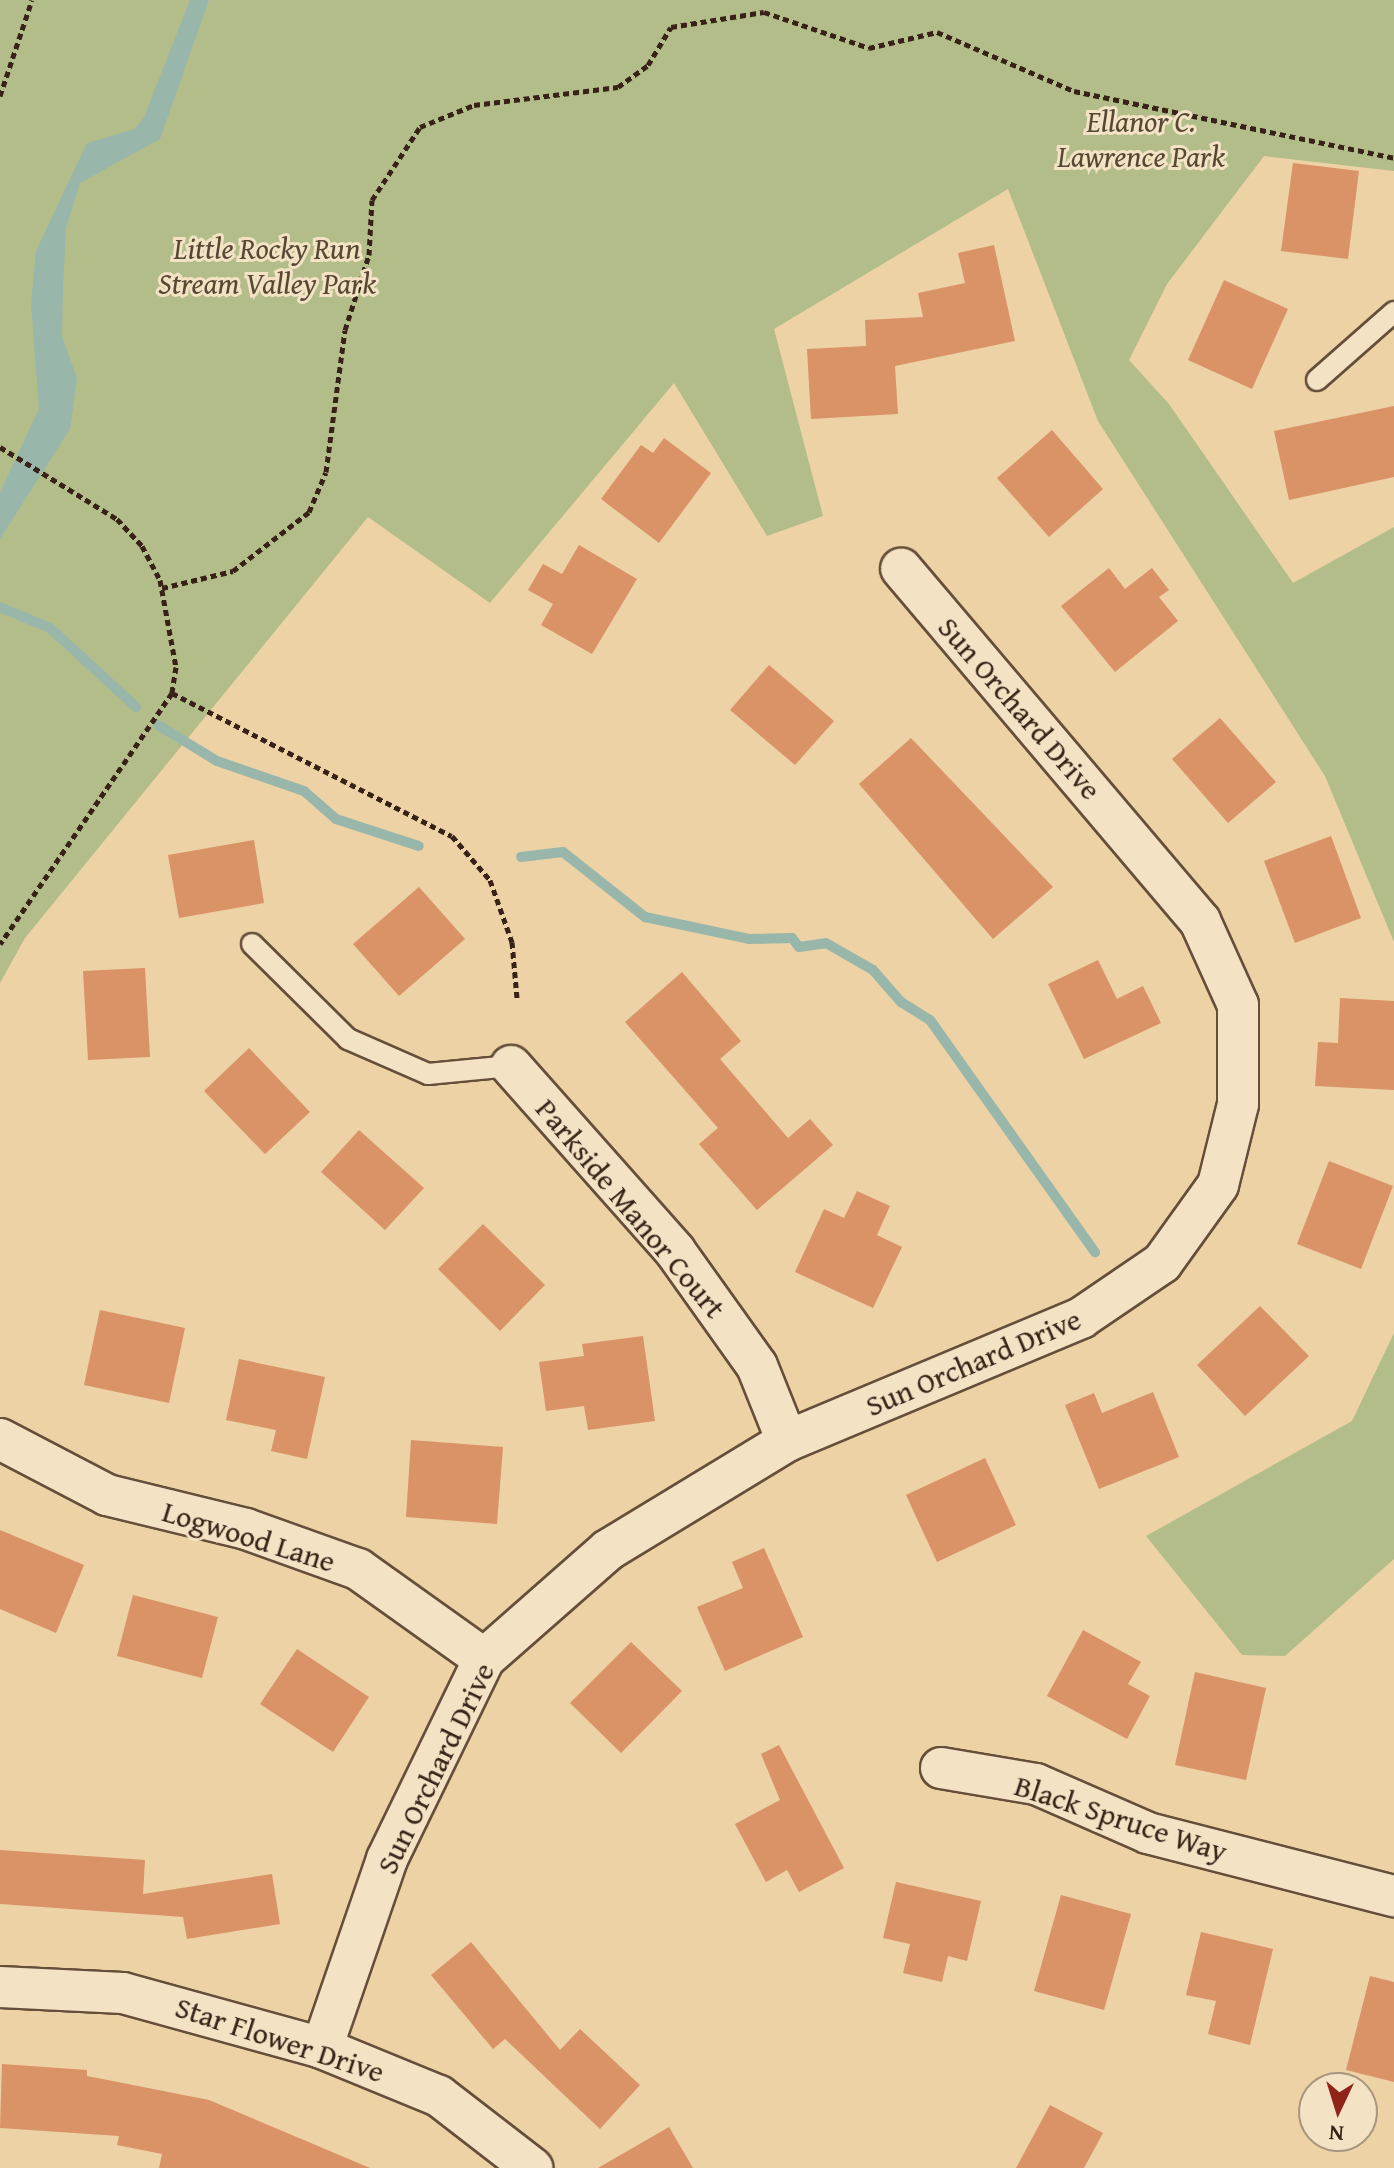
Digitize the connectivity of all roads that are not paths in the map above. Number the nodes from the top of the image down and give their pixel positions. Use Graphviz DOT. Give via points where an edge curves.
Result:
graph roads {
  1 [pos="1394,312"];
  2 [pos="1317,380"];
  3 [pos="901,569"];
  4 [pos="252,944"];
  5 [pos="511,1066"];
  6 [pos="0,1439"];
  7 [pos="787,1441"];
  8 [pos="484,1659"];
  9 [pos="941,1768"];
  10 [pos="1394,1896"];
  11 [pos="0,1987"];
  12 [pos="322,2048"];
  13 [pos="532,2168"];
  1 -- 2 [label="lane"];
  3 -- 7 [label="street, Sun Orchard Drive" via="1200,921 1238,1005 1238,1104 1218,1185 1162,1263 1081,1318"];
  4 -- 5 [label="lane" via="348,1039 428,1074"];
  5 -- 7 [label="street, Parkside Manor Court" via="675,1251 757,1366"];
  6 -- 8 [label="street, Logwood Lane" via="107,1495 246,1529 358,1569"];
  7 -- 8 [label="street, Sun Orchard Drive" via="608,1550"];
  8 -- 12 [label="street, Sun Orchard Drive" via="387,1859"];
  9 -- 10 [label="street, Black Spruce Way" via="1036,1784 1148,1833"];
  11 -- 12 [label="street, Star Flower Drive" via="123,1993"];
  12 -- 13 [label="street, Star Flower Drive" via="439,2096"];
}
